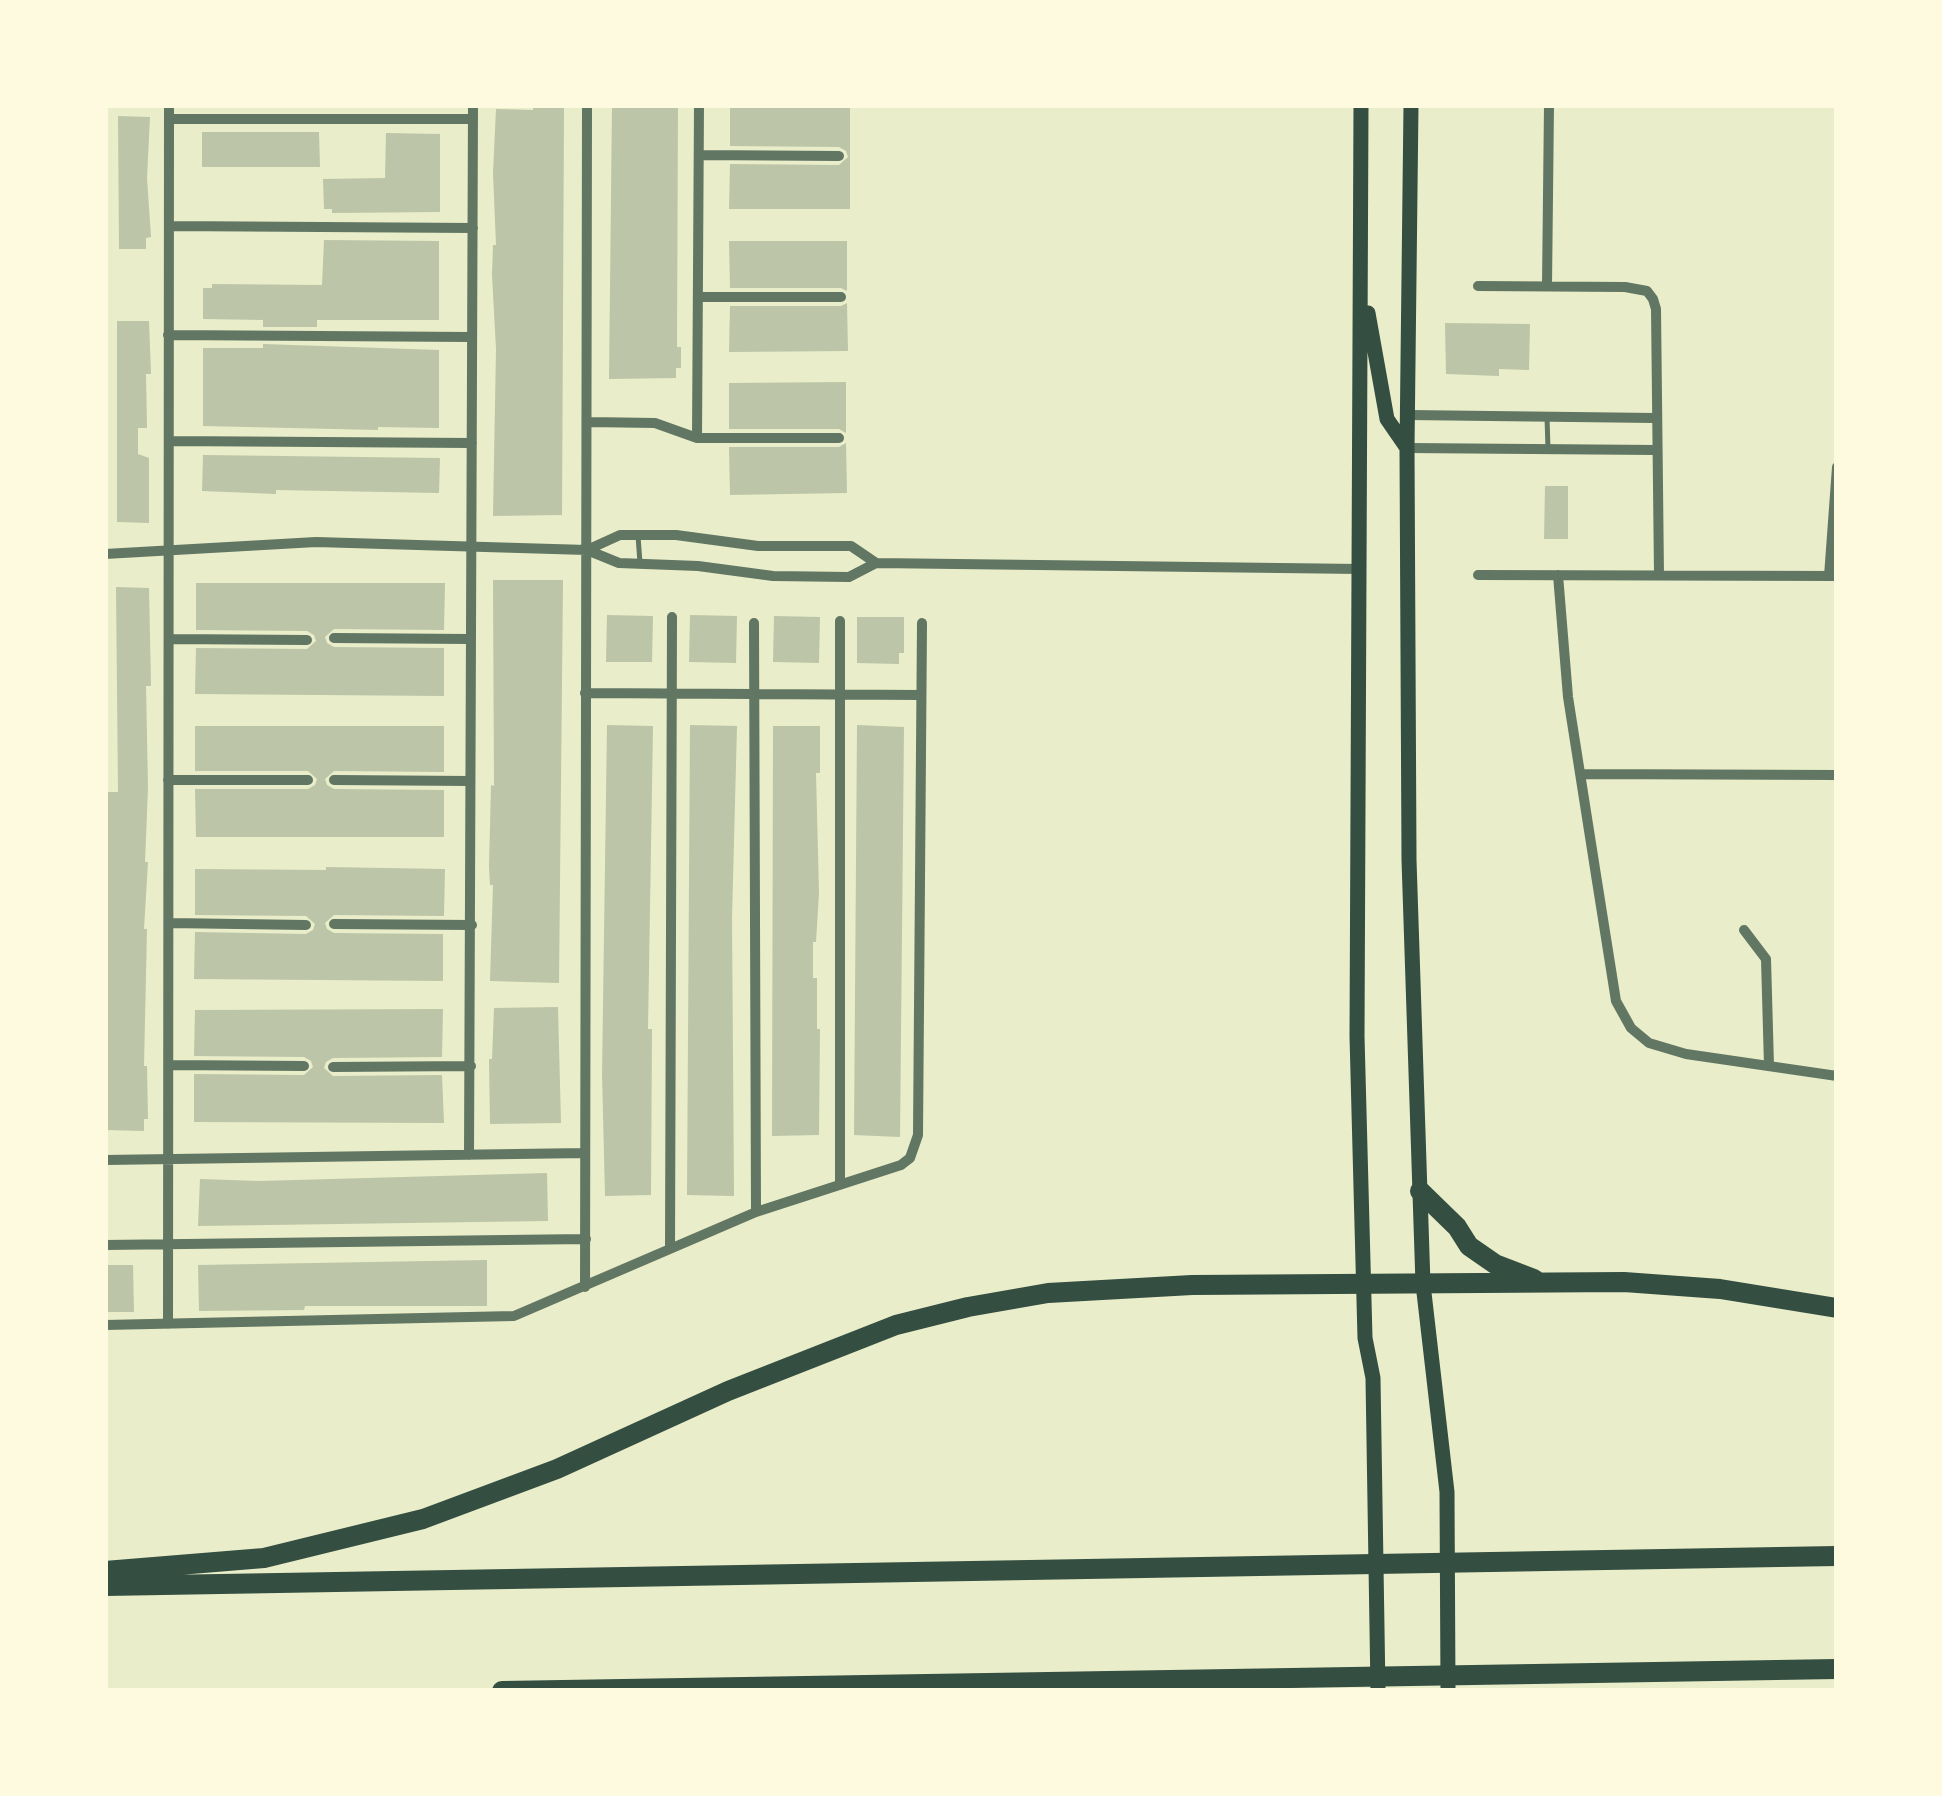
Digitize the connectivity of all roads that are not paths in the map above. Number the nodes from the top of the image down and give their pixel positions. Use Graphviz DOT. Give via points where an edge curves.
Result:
graph roads {
  1 [pos="169,105"];
  2 [pos="473,105"];
  3 [pos="587,105"];
  4 [pos="699,105"];
  5 [pos="1361,105"];
  6 [pos="1410,105"];
  7 [pos="1548,105"];
  8 [pos="169,119"];
  9 [pos="473,120"];
  10 [pos="699,155"];
  11 [pos="839,156"];
  12 [pos="169,226"];
  13 [pos="472,228"];
  14 [pos="1361,274"];
  15 [pos="1478,286"];
  16 [pos="1548,286"];
  17 [pos="841,296"];
  18 [pos="699,297"];
  19 [pos="168,335"];
  20 [pos="471,337"];
  21 [pos="1408,416"];
  22 [pos="1547,417"];
  23 [pos="1655,418"];
  24 [pos="588,422"];
  25 [pos="697,438"];
  26 [pos="838,438"];
  27 [pos="170,441"];
  28 [pos="472,442"];
  29 [pos="1408,448"];
  30 [pos="1548,449"];
  31 [pos="1656,450"];
  32 [pos="1837,467"];
  33 [pos="638,535"];
  34 [pos="472,548"];
  35 [pos="587,550"];
  36 [pos="168,552"];
  37 [pos="105,554"];
  38 [pos="640,563"];
  39 [pos="876,563"];
  40 [pos="1360,569"];
  41 [pos="1478,575"];
  42 [pos="1558,575"];
  43 [pos="1659,575"];
  44 [pos="1833,576"];
  45 [pos="672,618"];
  46 [pos="840,620"];
  47 [pos="922,622"];
  48 [pos="754,623"];
  49 [pos="334,638"];
  50 [pos="169,639"];
  51 [pos="307,640"];
  52 [pos="469,640"];
  53 [pos="585,693"];
  54 [pos="672,693"];
  55 [pos="756,694"];
  56 [pos="839,694"];
  57 [pos="922,695"];
  58 [pos="1580,774"];
  59 [pos="1837,774"];
  60 [pos="168,780"];
  61 [pos="308,780"];
  62 [pos="334,780"];
  63 [pos="470,782"];
  64 [pos="169,923"];
  65 [pos="306,924"];
  66 [pos="334,924"];
  67 [pos="472,925"];
  68 [pos="1744,930"];
  69 [pos="169,1065"];
  70 [pos="304,1066"];
  71 [pos="470,1066"];
  72 [pos="1768,1066"];
  73 [pos="333,1068"];
  74 [pos="1837,1076"];
  75 [pos="585,1153"];
  76 [pos="469,1154"];
  77 [pos="170,1158"];
  78 [pos="105,1160"];
  79 [pos="840,1185"];
  80 [pos="1420,1191"];
  81 [pos="756,1212"];
  82 [pos="586,1239"];
  83 [pos="167,1244"];
  84 [pos="105,1245"];
  85 [pos="670,1248"];
  86 [pos="1546,1283"];
  87 [pos="1424,1284"];
  88 [pos="1363,1285"];
  89 [pos="585,1287"];
  90 [pos="1837,1308"];
  91 [pos="168,1324"];
  92 [pos="105,1325"];
  93 [pos="1837,1556"];
  94 [pos="105,1571"];
  95 [pos="105,1586"];
  96 [pos="1837,1669"];
  97 [pos="502,1691"];
  98 [pos="1378,1691"];
  99 [pos="1448,1691"];
  1 -- 8 [label="street"];
  2 -- 9 [label="street"];
  3 -- 24 [label="street"];
  4 -- 10 [label="street"];
  5 -- 14 [label="main road"];
  6 -- 21 [label="main road"];
  7 -- 16 [label="street"];
  8 -- 9 [label="street"];
  8 -- 12 [label="street"];
  9 -- 13 [label="street"];
  10 -- 11 [label="street"];
  10 -- 18 [label="street"];
  12 -- 13 [label="street"];
  12 -- 19 [label="street"];
  13 -- 20 [label="street"];
  14 -- 29 [label="main road" via="1387,418"];
  14 -- 40 [label="main road"];
  15 -- 16 [label="street"];
  16 -- 23 [label="street" via="1647,291 1656,309"];
  17 -- 18 [label="street"];
  18 -- 25 [label="street"];
  19 -- 20 [label="street"];
  19 -- 27 [label="street"];
  20 -- 28 [label="street"];
  21 -- 22 [label="street"];
  21 -- 29 [label="main road"];
  22 -- 23 [label="street"];
  22 -- 30 [label="lane"];
  23 -- 31 [label="street"];
  24 -- 25 [label="street" via="655,423"];
  24 -- 35 [label="street"];
  25 -- 26 [label="street"];
  27 -- 28 [label="street"];
  27 -- 36 [label="street"];
  28 -- 34 [label="street"];
  29 -- 30 [label="street"];
  29 -- 80 [label="main road" via="1409,860"];
  30 -- 31 [label="street"];
  31 -- 43 [label="street"];
  32 -- 44 [label="street"];
  33 -- 35 [label="street" via="620,535"];
  33 -- 38 [label="lane"];
  33 -- 39 [label="street" via="851,546"];
  34 -- 35 [label="street"];
  34 -- 36 [label="street" via="316,542"];
  34 -- 52 [label="street"];
  35 -- 38 [label="street" via="619,563"];
  35 -- 53 [label="street"];
  36 -- 37 [label="street"];
  36 -- 50 [label="street"];
  38 -- 39 [label="street" via="811,576 849,576"];
  39 -- 40 [label="street"];
  40 -- 88 [label="main road"];
  41 -- 42 [label="street"];
  42 -- 43 [label="street"];
  42 -- 58 [label="street"];
  43 -- 44 [label="street"];
  45 -- 54 [label="street"];
  46 -- 56 [label="street"];
  47 -- 57 [label="street"];
  48 -- 55 [label="street"];
  49 -- 52 [label="street"];
  50 -- 51 [label="street"];
  50 -- 60 [label="street"];
  52 -- 63 [label="street"];
  53 -- 54 [label="street"];
  53 -- 75 [label="street"];
  54 -- 55 [label="street"];
  54 -- 85 [label="street"];
  55 -- 56 [label="street"];
  55 -- 81 [label="street"];
  56 -- 57 [label="street"];
  56 -- 79 [label="street"];
  57 -- 79 [label="street" via="918,1135 901,1165"];
  58 -- 59 [label="street"];
  58 -- 72 [label="street" via="1616,1001 1631,1028 1649,1044"];
  60 -- 61 [label="street"];
  60 -- 64 [label="street"];
  62 -- 63 [label="street"];
  63 -- 67 [label="street"];
  64 -- 65 [label="street"];
  64 -- 69 [label="street"];
  66 -- 67 [label="street"];
  67 -- 71 [label="street"];
  68 -- 72 [label="street" via="1766,960"];
  69 -- 70 [label="street"];
  69 -- 77 [label="street"];
  71 -- 73 [label="street"];
  71 -- 76 [label="street"];
  72 -- 74 [label="street"];
  75 -- 76 [label="street"];
  75 -- 82 [label="street"];
  76 -- 77 [label="street"];
  77 -- 78 [label="street"];
  77 -- 83 [label="street"];
  79 -- 81 [label="street"];
  80 -- 86 [label="highway" via="1469,1246 1494,1264"];
  80 -- 87 [label="main road"];
  81 -- 85 [label="street"];
  82 -- 83 [label="street"];
  82 -- 89 [label="street"];
  83 -- 84 [label="street"];
  83 -- 91 [label="street"];
  85 -- 89 [label="street"];
  86 -- 87 [label="highway"];
  86 -- 90 [label="highway" via="1720,1289"];
  87 -- 88 [label="highway"];
  87 -- 99 [label="main road" via="1447,1492"];
  88 -- 94 [label="highway" via="1117,1287 968,1307 880,1331 728,1390 557,1468 423,1519 264,1558"];
  88 -- 98 [label="main road" via="1373,1378"];
  89 -- 91 [label="street" via="514,1316"];
  91 -- 92 [label="street"];
  93 -- 95 [label="highway"];
  96 -- 97 [label="highway"];
}
